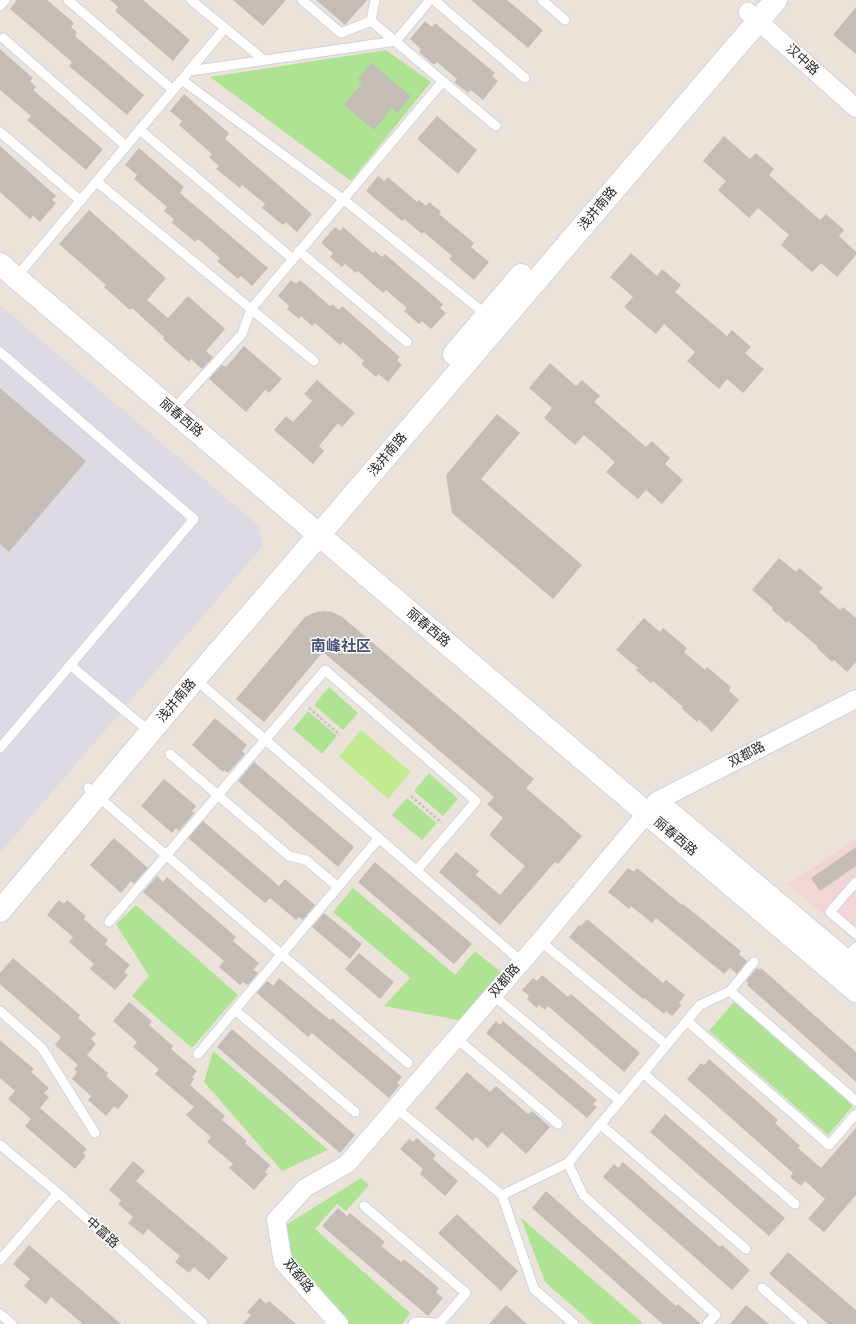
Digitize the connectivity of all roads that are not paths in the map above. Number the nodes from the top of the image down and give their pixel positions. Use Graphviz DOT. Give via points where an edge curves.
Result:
graph roads {
  1 [pos="5,0"];
  2 [pos="68,0"];
  3 [pos="191,0"];
  4 [pos="207,0"];
  5 [pos="302,0"];
  6 [pos="375,0"];
  7 [pos="430,0"];
  8 [pos="434,0"];
  9 [pos="542,0"];
  10 [pos="776,0"];
  11 [pos="0,6"];
  12 [pos="200,8"];
  13 [pos="755,11"];
  14 [pos="565,20"];
  15 [pos="371,21"];
  16 [pos="225,28"];
  17 [pos="3,38"];
  18 [pos="396,40"];
  19 [pos="264,60"];
  20 [pos="190,71"];
  21 [pos="525,78"];
  22 [pos="182,80"];
  23 [pos="444,81"];
  24 [pos="173,90"];
  25 [pos="856,108"];
  26 [pos="496,126"];
  27 [pos="140,130"];
  28 [pos="0,132"];
  29 [pos="126,146"];
  30 [pos="97,182"];
  31 [pos="343,200"];
  32 [pos="81,201"];
  33 [pos="0,248"];
  34 [pos="299,251"];
  35 [pos="293,259"];
  36 [pos="0,264"];
  37 [pos="24,268"];
  38 [pos="251,309"];
  39 [pos="493,320"];
  40 [pos="406,342"];
  41 [pos="0,352"];
  42 [pos="314,361"];
  43 [pos="181,401"];
  44 [pos="318,525"];
  45 [pos="70,665"];
  46 [pos="191,675"];
  47 [pos="856,699"];
  48 [pos="146,729"];
  49 [pos="265,740"];
  50 [pos="0,748"];
  51 [pos="170,754"];
  52 [pos="92,791"];
  53 [pos="218,795"];
  54 [pos="652,807"];
  55 [pos="378,838"];
  56 [pos="166,856"];
  57 [pos="417,870"];
  58 [pos="856,882"];
  59 [pos="338,887"];
  60 [pos="0,891"];
  61 [pos="0,911"];
  62 [pos="109,922"];
  63 [pos="856,934"];
  64 [pos="540,941"];
  65 [pos="281,954"];
  66 [pos="852,959"];
  67 [pos="522,962"];
  68 [pos="754,962"];
  69 [pos="730,991"];
  70 [pos="856,991"];
  71 [pos="493,995"];
  72 [pos="235,1010"];
  73 [pos="0,1011"];
  74 [pos="687,1021"];
  75 [pos="456,1038"];
  76 [pos="667,1045"];
  77 [pos="198,1054"];
  78 [pos="408,1063"];
  79 [pos="643,1073"];
  80 [pos="620,1101"];
  81 [pos="856,1101"];
  82 [pos="396,1108"];
  83 [pos="355,1112"];
  84 [pos="856,1114"];
  85 [pos="558,1124"];
  86 [pos="600,1124"];
  87 [pos="95,1132"];
  88 [pos="0,1145"];
  89 [pos="568,1163"];
  90 [pos="58,1193"];
  91 [pos="502,1195"];
  92 [pos="795,1204"];
  93 [pos="364,1206"];
  94 [pos="746,1249"];
  95 [pos="0,1260"];
  96 [pos="762,1288"];
  97 [pos="0,1314"];
  98 [pos="203,1323"];
  99 [pos="441,1323"];
  100 [pos="12,1324"];
  101 [pos="339,1324"];
  102 [pos="413,1324"];
  103 [pos="574,1324"];
  104 [pos="707,1324"];
  105 [pos="803,1324"];
  1 -- 11 [label="lane"];
  2 -- 24 [label="lane"];
  3 -- 12 [label="lane"];
  4 -- 12 [label="lane"];
  5 -- 15 [label="lane" via="342,33"];
  6 -- 15 [label="lane"];
  7 -- 18 [label="lane"];
  8 -- 21 [label="lane"];
  9 -- 14 [label="lane"];
  10 -- 13 [label="main road, 浅井南路"];
  12 -- 16 [label="lane"];
  13 -- 25 [label="street, 汉中路"];
  13 -- 39 [label="main road, 浅井南路"];
  15 -- 18 [label="lane"];
  16 -- 19 [label="lane"];
  16 -- 20 [label="lane"];
  17 -- 29 [label="lane"];
  18 -- 19 [label="lane"];
  18 -- 23 [label="lane"];
  19 -- 20 [label="lane"];
  20 -- 22 [label="lane"];
  22 -- 24 [label="lane"];
  22 -- 31 [label="lane"];
  23 -- 26 [label="lane"];
  23 -- 31 [label="lane"];
  24 -- 27 [label="lane"];
  27 -- 29 [label="lane"];
  27 -- 35 [label="lane"];
  28 -- 32 [label="lane"];
  29 -- 30 [label="lane"];
  30 -- 32 [label="lane"];
  30 -- 38 [label="lane"];
  31 -- 34 [label="lane"];
  31 -- 39 [label="lane"];
  32 -- 37 [label="lane"];
  33 -- 37 [label="main road, 丽春西路"];
  34 -- 35 [label="lane"];
  34 -- 40 [label="lane"];
  35 -- 38 [label="lane"];
  36 -- 44 [label="main road, 丽春西路"];
  37 -- 43 [label="main road, 丽春西路"];
  38 -- 42 [label="lane"];
  38 -- 43 [label="lane" via="242,334"];
  39 -- 44 [label="main road, 浅井南路"];
  41 -- 45 [label="lane" via="194,519"];
  43 -- 44 [label="main road, 丽春西路"];
  44 -- 46 [label="main road, 浅井南路"];
  44 -- 54 [label="main road, 丽春西路"];
  45 -- 48 [label="lane"];
  45 -- 50 [label="lane"];
  46 -- 48 [label="main road, 浅井南路"];
  46 -- 49 [label="lane"];
  47 -- 54 [label="street, 双都路"];
  48 -- 52 [label="main road, 浅井南路"];
  49 -- 53 [label="lane"];
  49 -- 55 [label="lane"];
  49 -- 57 [label="lane" via="325,670 476,801"];
  51 -- 53 [label="lane"];
  52 -- 56 [label="lane"];
  52 -- 60 [label="main road, 浅井南路"];
  52 -- 61 [label="main road, 浅井南路"];
  53 -- 56 [label="lane"];
  53 -- 59 [label="lane" via="289,856 306,860"];
  54 -- 64 [label="street, 双都路"];
  54 -- 66 [label="main road, 丽春西路"];
  54 -- 70 [label="main road, 丽春西路"];
  55 -- 57 [label="lane"];
  55 -- 59 [label="lane"];
  56 -- 62 [label="lane"];
  56 -- 65 [label="lane"];
  57 -- 67 [label="lane"];
  58 -- 63 [label="lane" via="830,912"];
  59 -- 65 [label="lane"];
  64 -- 67 [label="street, 双都路"];
  64 -- 76 [label="lane"];
  65 -- 72 [label="lane"];
  65 -- 78 [label="lane"];
  67 -- 71 [label="street, 双都路"];
  68 -- 69 [label="lane"];
  69 -- 74 [label="lane" via="700,1005"];
  69 -- 81 [label="lane"];
  71 -- 75 [label="street, 双都路"];
  71 -- 80 [label="lane"];
  72 -- 77 [label="lane"];
  72 -- 83 [label="lane"];
  73 -- 87 [label="lane" via="42,1048"];
  74 -- 76 [label="lane"];
  74 -- 84 [label="lane" via="829,1145"];
  75 -- 82 [label="street, 双都路"];
  75 -- 85 [label="lane"];
  76 -- 79 [label="lane"];
  79 -- 80 [label="lane"];
  79 -- 92 [label="lane"];
  80 -- 86 [label="lane"];
  82 -- 91 [label="lane"];
  82 -- 101 [label="street, 双都路" via="347,1164 305,1188 276,1220 283,1262"];
  86 -- 89 [label="lane"];
  86 -- 94 [label="lane"];
  88 -- 90 [label="lane, 中富路"];
  89 -- 91 [label="lane"];
  89 -- 104 [label="lane" via="583,1195 716,1314"];
  90 -- 95 [label="lane"];
  90 -- 98 [label="lane, 中富路"];
  91 -- 103 [label="lane" via="534,1289"];
  93 -- 99 [label="lane" via="466,1293"];
  96 -- 105 [label="lane"];
  97 -- 100 [label="lane"];
  99 -- 102 [label="lane"];
}
